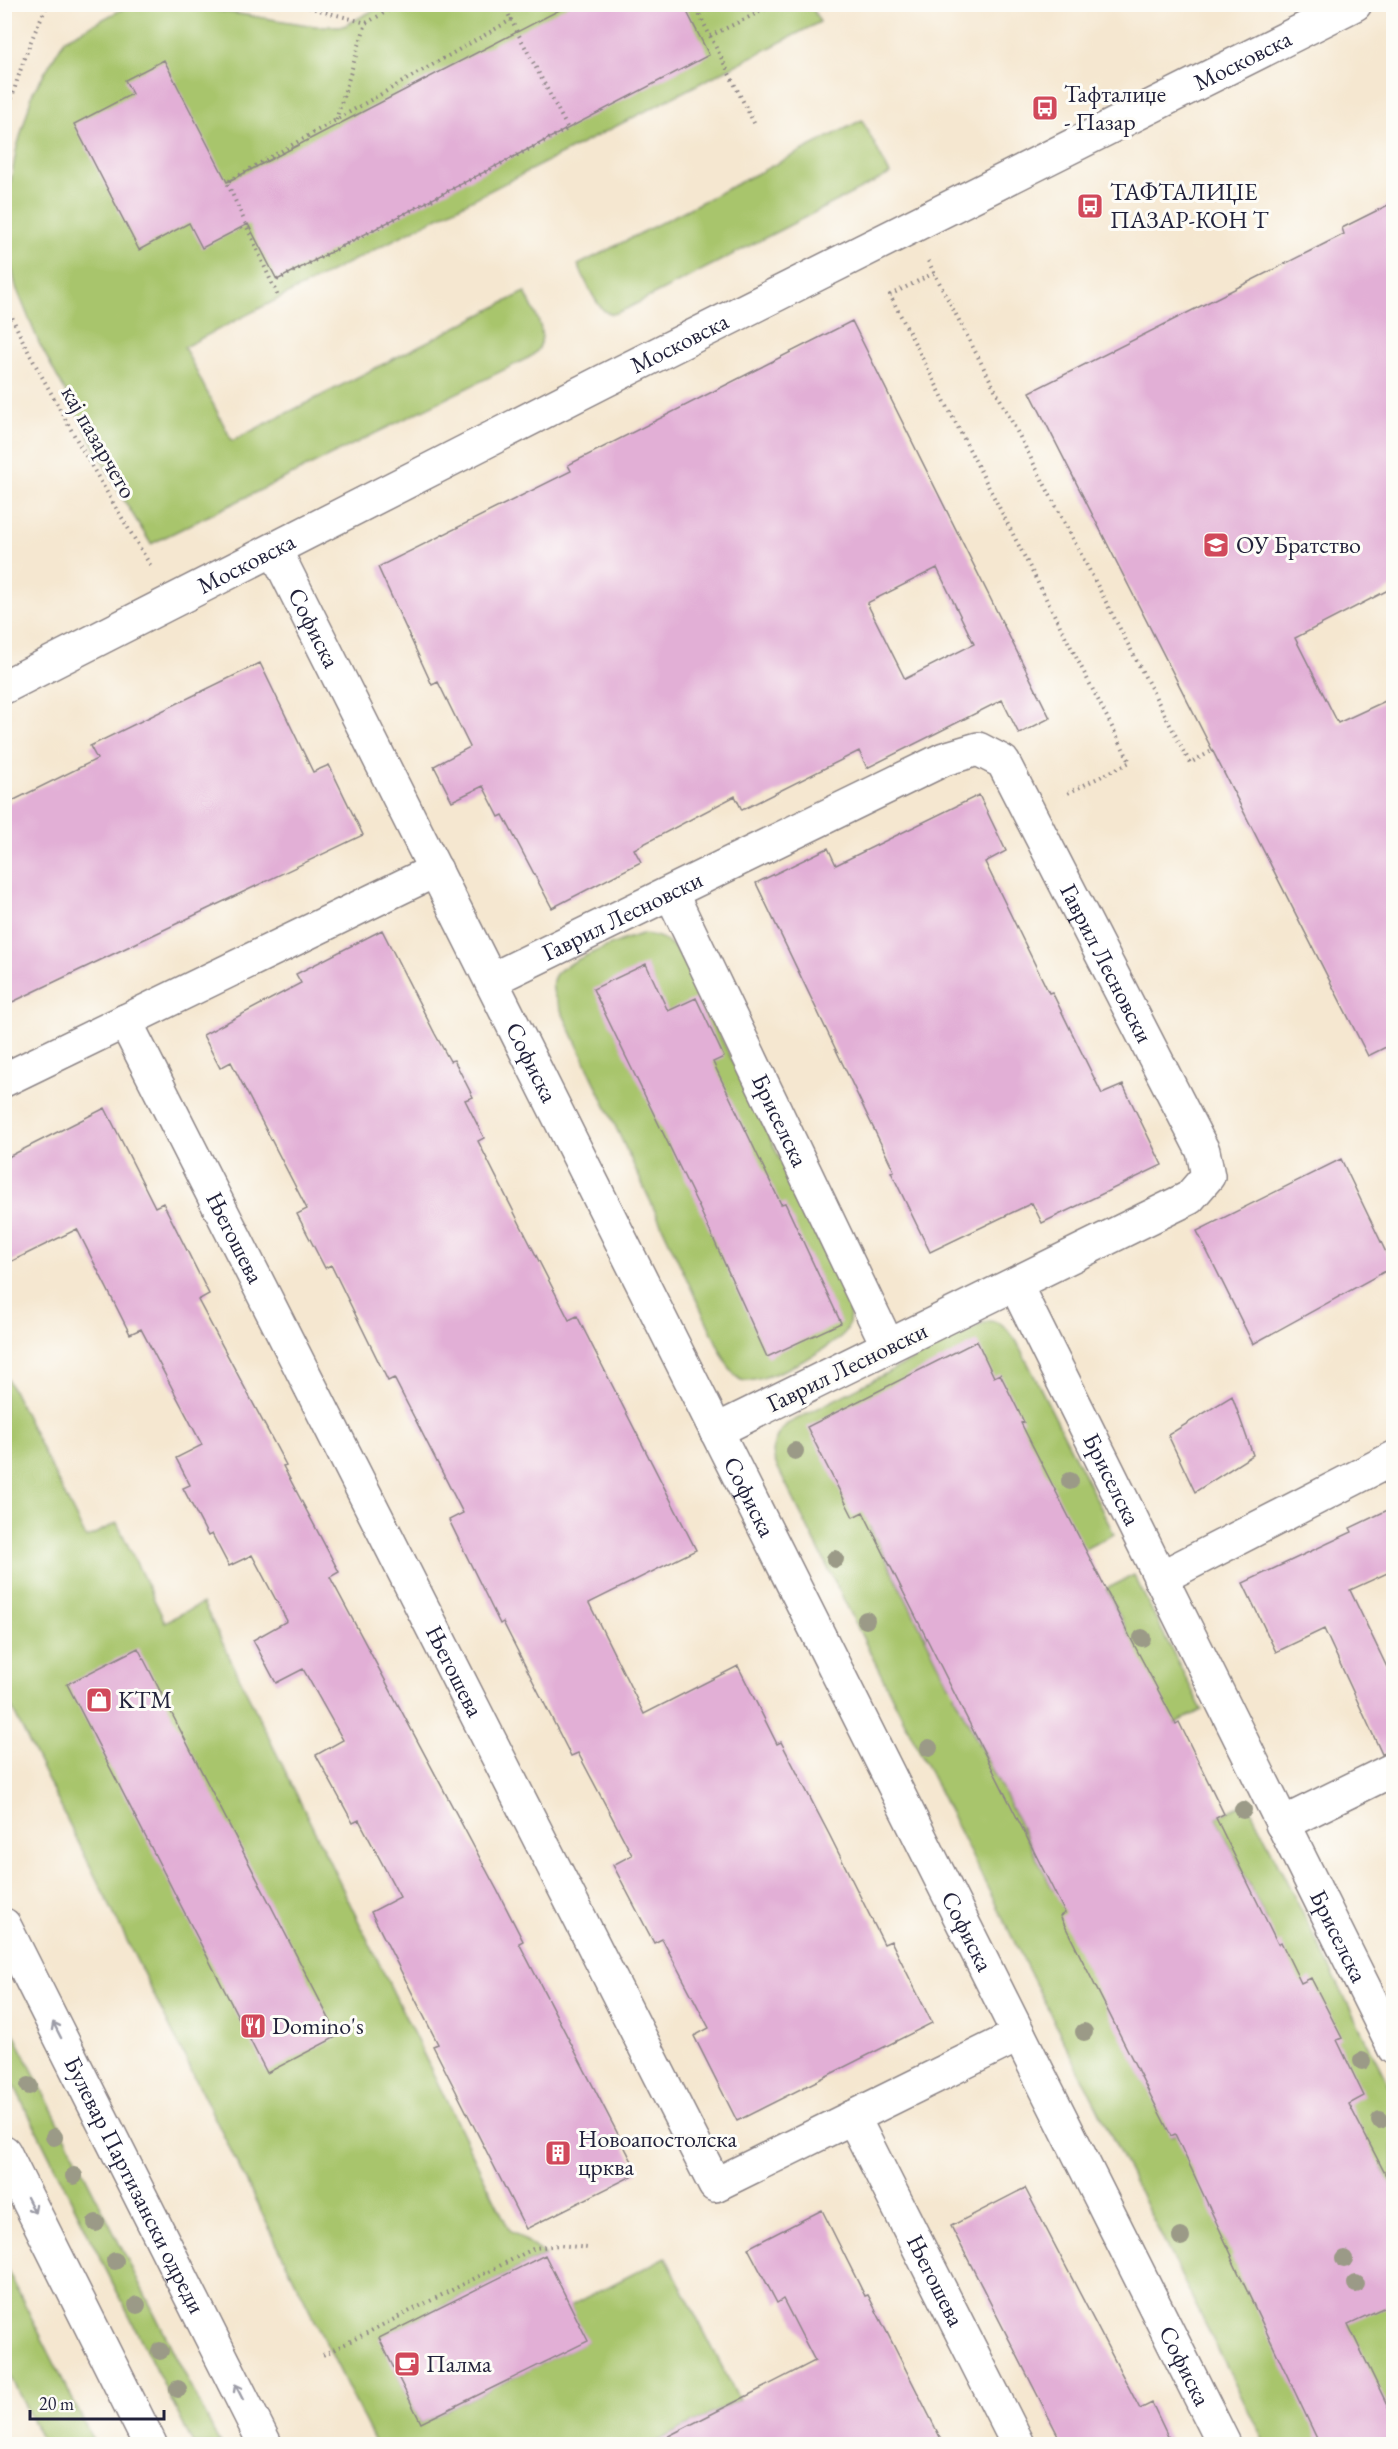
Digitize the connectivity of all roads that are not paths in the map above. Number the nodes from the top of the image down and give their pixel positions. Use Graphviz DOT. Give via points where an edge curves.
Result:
graph roads {
  1 [pos="1355,4"];
  2 [pos="275,550"];
  3 [pos="4,687"];
  4 [pos="436,870"];
  5 [pos="671,893"];
  6 [pos="491,980"];
  7 [pos="125,1021"];
  8 [pos="4,1080"];
  9 [pos="1015,1284"];
  10 [pos="888,1346"];
  11 [pos="716,1431"];
  12 [pos="1394,1458"];
  13 [pos="1160,1578"];
  14 [pos="1394,1769"];
  15 [pos="1282,1824"];
  16 [pos="4,1924"];
  17 [pos="1019,2035"];
  18 [pos="1394,2048"];
  19 [pos="853,2117"];
  20 [pos="4,2152"];
  21 [pos="150,2445"];
  22 [pos="265,2445"];
  23 [pos="1018,2445"];
  24 [pos="1224,2445"];
  1 -- 2 [label="street, Московска"];
  2 -- 3 [label="street, Московска"];
  2 -- 4 [label="street, Софиска"];
  4 -- 6 [label="street, Софиска"];
  4 -- 7 [label="street"];
  5 -- 6 [label="street, Гаврил Лесновски"];
  5 -- 9 [label="street, Гаврил Лесновски" via="944,759 978,748 1003,762 1203,1151 1209,1176 1189,1198"];
  5 -- 10 [label="street, Бриселска"];
  6 -- 11 [label="street, Софиска"];
  7 -- 8 [label="street"];
  7 -- 19 [label="street, Његошева" via="715,2185"];
  9 -- 10 [label="street, Гаврил Лесновски"];
  9 -- 13 [label="street, Бриселска"];
  10 -- 11 [label="street, Гаврил Лесновски"];
  11 -- 17 [label="street, Софиска"];
  12 -- 13 [label="street"];
  13 -- 15 [label="street, Бриселска"];
  14 -- 15 [label="street"];
  15 -- 18 [label="street, Бриселска"];
  22 -- 16 [label="street, Булевар Партизански одреди, one-way"];
  17 -- 19 [label="street, Његошева"];
  17 -- 24 [label="street, Софиска"];
  19 -- 23 [label="street, Његошева"];
  20 -- 21 [label="street, one-way"];
}
